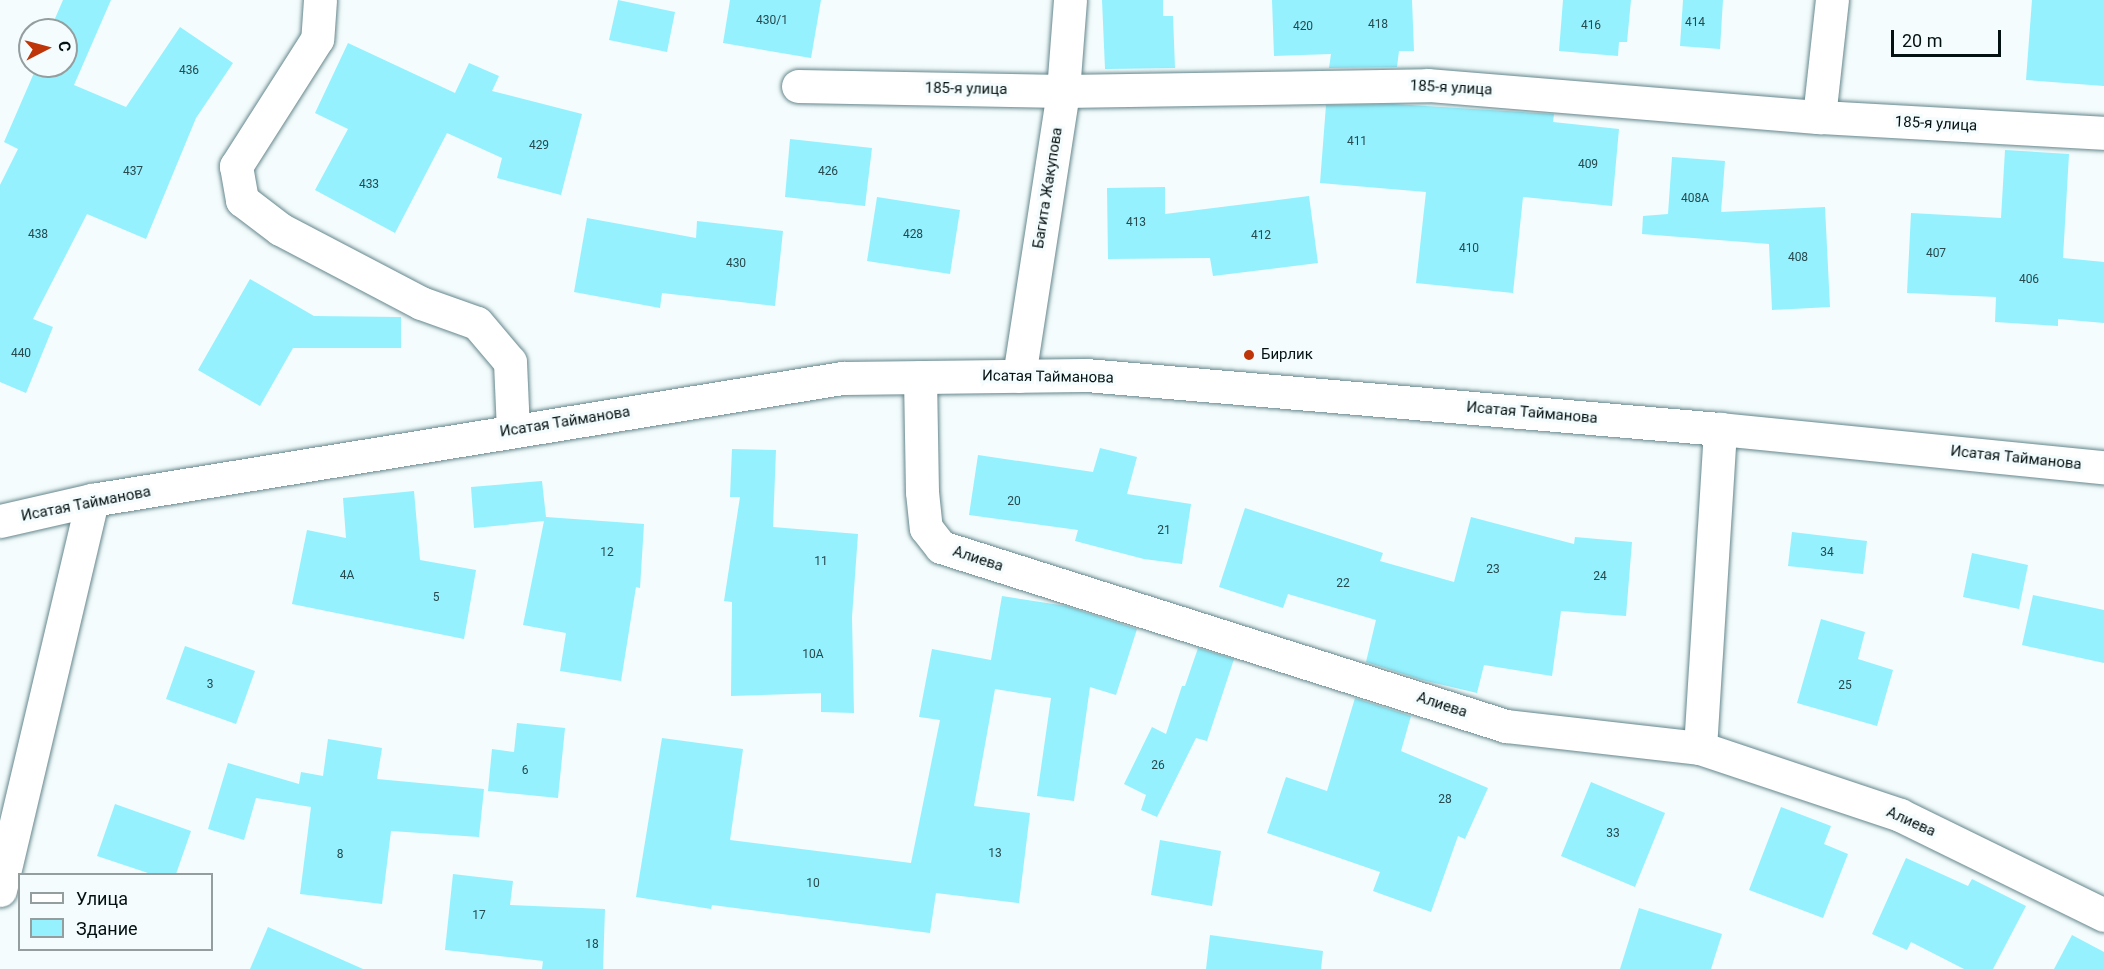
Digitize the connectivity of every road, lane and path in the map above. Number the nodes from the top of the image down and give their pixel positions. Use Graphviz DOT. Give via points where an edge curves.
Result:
graph roads {
  1 [pos="320,0"];
  2 [pos="1070,0"];
  3 [pos="1832,0"];
  4 [pos="798,86"];
  5 [pos="1063,91"];
  6 [pos="1819,117"];
  7 [pos="2104,133"];
  8 [pos="1019,376"];
  9 [pos="920,377"];
  10 [pos="1720,429"];
  11 [pos="513,430"];
  12 [pos="2104,467"];
  13 [pos="92,500"];
  14 [pos="0,521"];
  15 [pos="1700,748"];
  16 [pos="0,890"];
  17 [pos="2104,915"];
  1 -- 11 [label="street" via="317,39 236,165 242,200 280,229 411,298 477,323 510,362"];
  2 -- 5 [label="street, Багита Жакупова"];
  3 -- 6 [label="street"];
  4 -- 5 [label="street, 185-я улица"];
  5 -- 6 [label="street, 185-я улица" via="1428,85"];
  5 -- 8 [label="street, Багита Жакупова"];
  6 -- 7 [label="street, 185-я улица"];
  8 -- 9 [label="street, Исатая Тайманова"];
  8 -- 10 [label="street, Исатая Тайманова" via="1086,375"];
  9 -- 11 [label="street, Исатая Тайманова" via="842,378"];
  9 -- 15 [label="street, Алиева" via="926,528 941,547 1506,726"];
  10 -- 12 [label="street, Исатая Тайманова"];
  10 -- 15 [label="street"];
  11 -- 13 [label="street, Исатая Тайманова"];
  13 -- 14 [label="street, Исатая Тайманова"];
  13 -- 16 [label="street"];
  15 -- 17 [label="street, Алиева" via="1900,815"];
}
